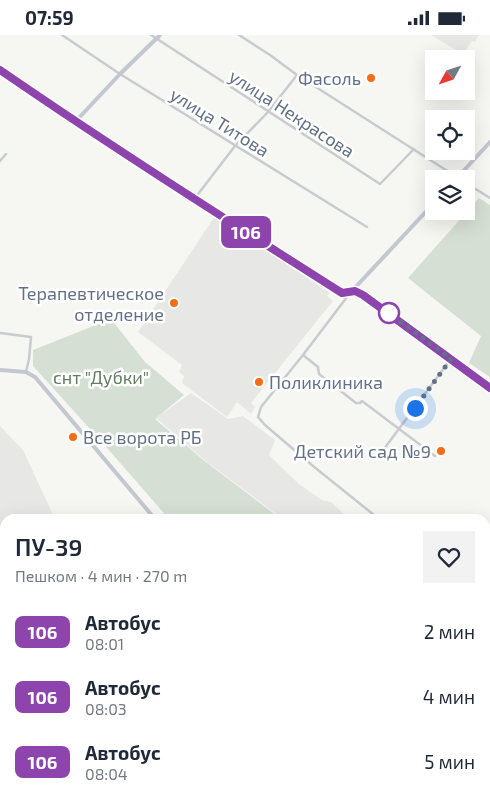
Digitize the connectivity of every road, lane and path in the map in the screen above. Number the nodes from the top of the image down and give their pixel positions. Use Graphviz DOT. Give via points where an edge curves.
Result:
graph roads {
  1 [pos="62,35"];
  2 [pos="151,35"];
  3 [pos="160,35"];
  4 [pos="239,35"];
  5 [pos="156,39"];
  6 [pos="0,70"];
  7 [pos="120,74"];
  8 [pos="297,75"];
  9 [pos="268,112"];
  10 [pos="76,121"];
  11 [pos="490,142"];
  12 [pos="235,146"];
  13 [pos="414,149"];
  14 [pos="6,154"];
  15 [pos="0,161"];
  16 [pos="446,170"];
  17 [pos="465,170"];
  18 [pos="475,189"];
  19 [pos="490,198"];
  20 [pos="194,199"];
  21 [pos="425,213"];
  22 [pos="367,227"];
  23 [pos="351,291"];
  24 [pos="0,333"];
  25 [pos="303,355"];
  26 [pos="451,359"];
  27 [pos="0,370"];
  28 [pos="26,372"];
  29 [pos="490,388"];
  30 [pos="399,429"];
  31 [pos="384,449"];
  32 [pos="435,456"];
  33 [pos="152,514"];
  34 [pos="373,514"];
  1 -- 7 [label="street, улица Титова"];
  2 -- 5 [label="street, улица Некрасова"];
  3 -- 5 [label="street"];
  4 -- 8 [label="street"];
  5 -- 7 [label="street"];
  5 -- 9 [label="street, улица Некрасова"];
  6 -- 10 [label="street"];
  7 -- 10 [label="street"];
  7 -- 12 [label="street, улица Титова"];
  8 -- 9 [label="street"];
  8 -- 13 [label="street"];
  9 -- 12 [label="street"];
  9 -- 13 [label="street, улица Некрасова" via="380,184"];
  10 -- 20 [label="street"];
  11 -- 17 [label="street"];
  12 -- 20 [label="street"];
  12 -- 22 [label="street, улица Титова"];
  13 -- 16 [label="street"];
  14 -- 15 [label="street"];
  18 -- 19 [label="street"];
  20 -- 23 [label="street" via="342,293"];
  21 -- 23 [label="street"];
  23 -- 25 [label="street"];
  23 -- 26 [label="street" via="363,295"];
  24 -- 28 [label="street" via="31,337"];
  25 -- 30 [label="street" via="318,367 319,374 356,403 362,401"];
  25 -- 34 [label="street" via="261,407 258,417"];
  26 -- 29 [label="street"];
  26 -- 30 [label="street"];
  27 -- 28 [label="street"];
  28 -- 33 [label="street" via="35,377"];
  30 -- 31 [label="street"];
  30 -- 32 [label="street"];
}
